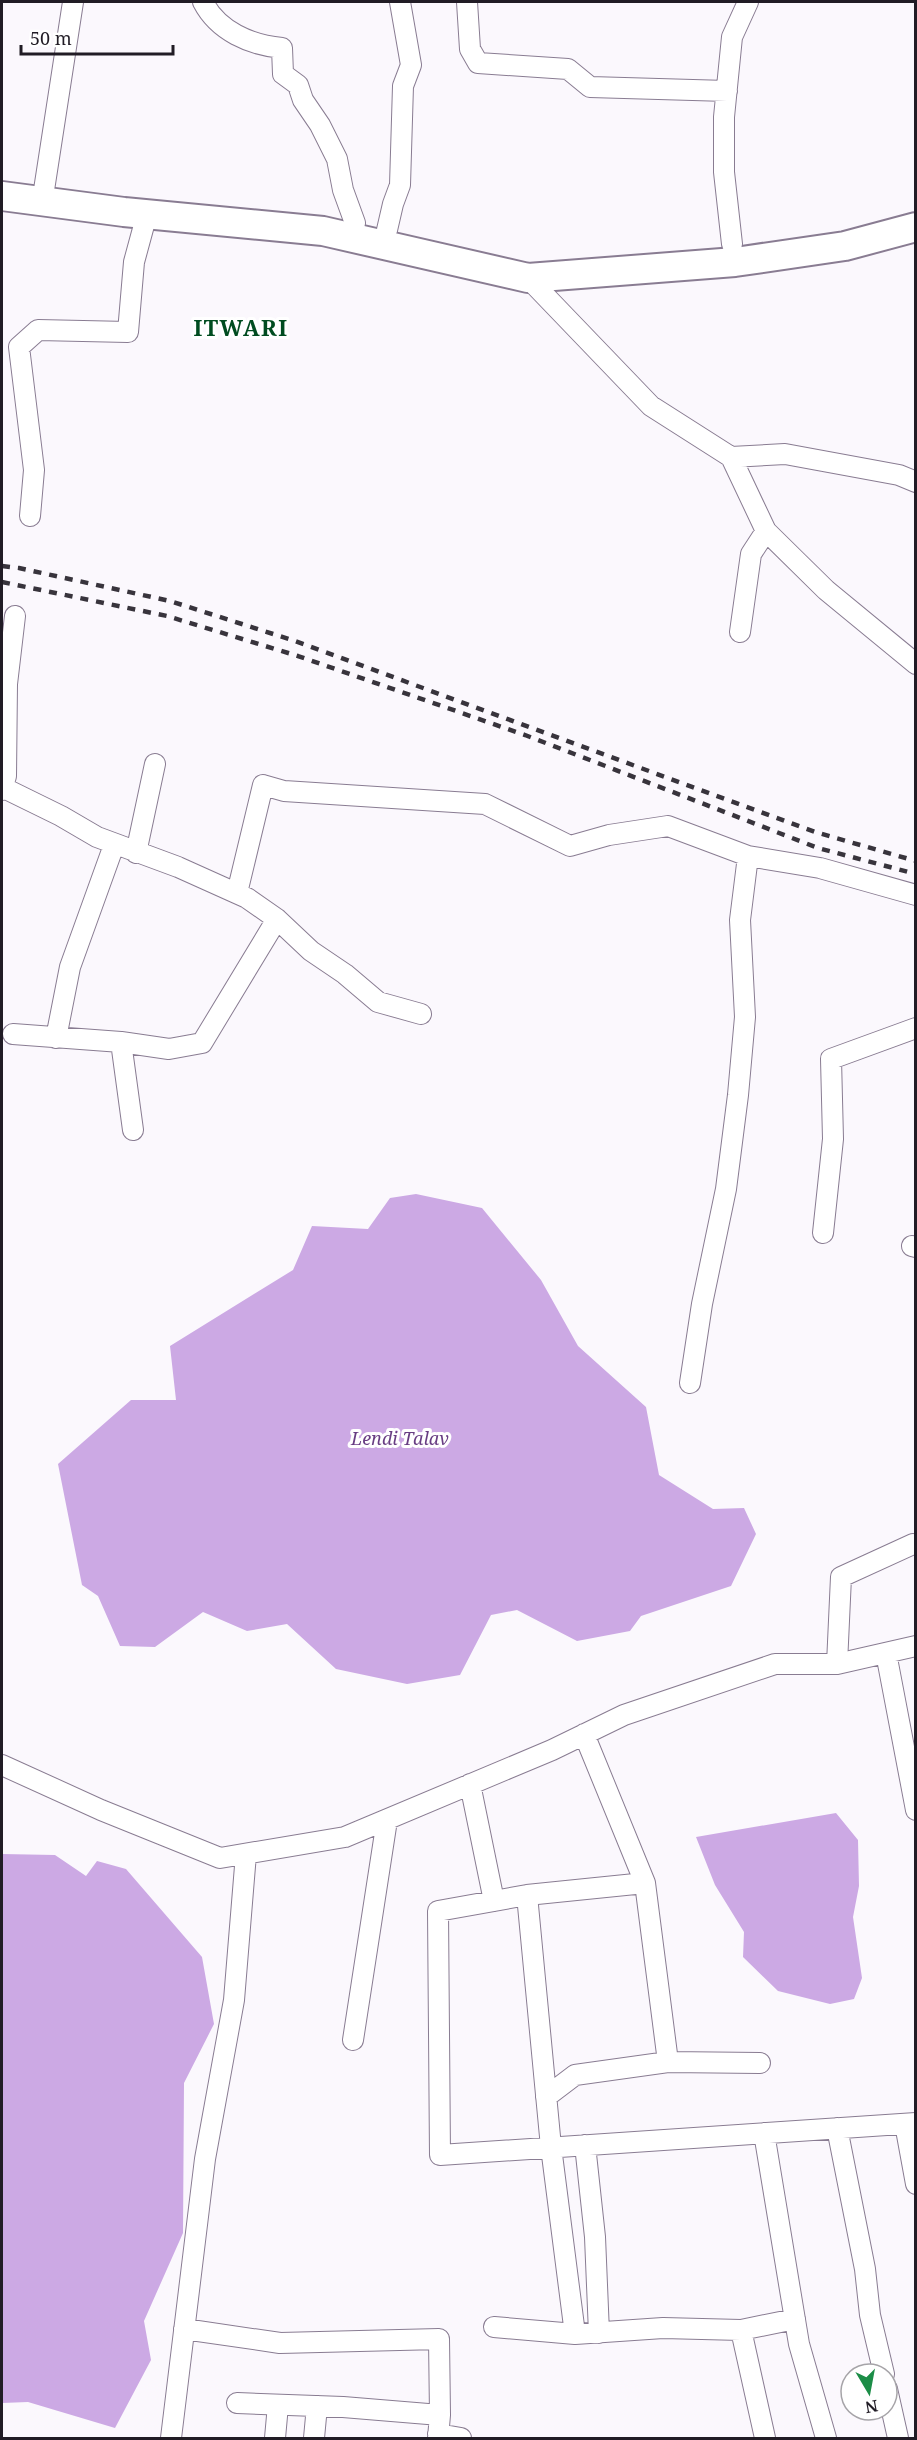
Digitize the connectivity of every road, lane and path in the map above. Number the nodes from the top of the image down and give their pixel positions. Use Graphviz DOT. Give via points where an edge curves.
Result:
graph roads {
  1 [pos="73,2"];
  2 [pos="203,2"];
  3 [pos="400,2"];
  4 [pos="467,2"];
  5 [pos="748,2"];
  6 [pos="727,91"];
  7 [pos="2,184"];
  8 [pos="2,196"];
  9 [pos="44,196"];
  10 [pos="148,207"];
  11 [pos="915,210"];
  12 [pos="915,227"];
  13 [pos="387,230"];
  14 [pos="356,231"];
  15 [pos="734,253"];
  16 [pos="528,269"];
  17 [pos="731,457"];
  18 [pos="915,482"];
  19 [pos="30,516"];
  20 [pos="766,531"];
  21 [pos="15,616"];
  22 [pos="740,632"];
  23 [pos="915,664"];
  24 [pos="155,764"];
  25 [pos="2,788"];
  26 [pos="114,845"];
  27 [pos="136,853"];
  28 [pos="748,856"];
  29 [pos="237,893"];
  30 [pos="915,895"];
  31 [pos="277,920"];
  32 [pos="421,1014"];
  33 [pos="915,1028"];
  34 [pos="13,1034"];
  35 [pos="56,1038"];
  36 [pos="121,1042"];
  37 [pos="133,1130"];
  38 [pos="823,1233"];
  39 [pos="690,1383"];
  40 [pos="913,1544"];
  41 [pos="915,1646"];
  42 [pos="886,1653"];
  43 [pos="837,1664"];
  44 [pos="584,1734"];
  45 [pos="2,1765"];
  46 [pos="470,1784"];
  47 [pos="915,1810"];
  48 [pos="387,1820"];
  49 [pos="246,1854"];
  50 [pos="645,1883"];
  51 [pos="527,1894"];
  52 [pos="494,1901"];
  53 [pos="353,2040"];
  54 [pos="668,2062"];
  55 [pos="760,2063"];
  56 [pos="546,2097"];
  57 [pos="910,2123"];
  58 [pos="837,2128"];
  59 [pos="764,2133"];
  60 [pos="585,2145"];
  61 [pos="551,2147"];
  62 [pos="915,2184"];
  63 [pos="795,2319"];
  64 [pos="494,2327"];
  65 [pos="184,2329"];
  66 [pos="741,2330"];
  67 [pos="599,2333"];
  68 [pos="575,2334"];
  69 [pos="881,2362"];
  70 [pos="237,2403"];
  71 [pos="278,2405"];
  72 [pos="317,2406"];
  73 [pos="894,2422"];
  74 [pos="439,2429"];
  75 [pos="171,2439"];
  76 [pos="274,2439"];
  77 [pos="314,2439"];
  78 [pos="460,2439"];
  79 [pos="765,2439"];
  80 [pos="826,2439"];
  81 [pos="898,2439"];
  1 -- 9 [label="street"];
  2 -- 14 [label="street" via="222,27 261,46 282,48 282,74 298,85 337,159"];
  3 -- 13 [label="street" via="411,65 403,86 400,185"];
  4 -- 6 [label="street" via="470,49 478,63 568,69 590,87"];
  5 -- 6 [label="street" via="732,37"];
  6 -- 15 [label="street" via="724,172"];
  7 -- 9 [label="street"];
  8 -- 9 [label="street"];
  9 -- 10 [label="street"];
  10 -- 14 [label="street" via="212,213 319,215"];
  10 -- 19 [label="street" via="134,262 128,332 38,330 19,347 34,470"];
  11 -- 15 [label="street"];
  12 -- 15 [label="street" via="845,246"];
  13 -- 14 [label="street"];
  13 -- 16 [label="street"];
  14 -- 16 [label="street"];
  15 -- 16 [label="street"];
  16 -- 17 [label="street" via="651,406"];
  17 -- 18 [label="street" via="785,454 900,475"];
  17 -- 20 [label="street"];
  20 -- 22 [label="street" via="751,554"];
  20 -- 23 [label="street" via="826,590"];
  21 -- 25 [label="street" via="8,684 6,776"];
  24 -- 27 [label="street"];
  25 -- 26 [label="street"];
  26 -- 27 [label="street"];
  26 -- 35 [label="street" via="70,967"];
  27 -- 29 [label="street"];
  28 -- 29 [label="street" via="668,826 570,846 485,804 284,791 263,785"];
  28 -- 30 [label="street" via="820,868"];
  28 -- 39 [label="street" via="740,920 745,1017 738,1095 726,1189"];
  29 -- 31 [label="street"];
  31 -- 32 [label="street" via="378,1002"];
  31 -- 36 [label="street" via="202,1043 169,1049"];
  33 -- 38 [label="street" via="831,1059 833,1139"];
  34 -- 35 [label="street"];
  35 -- 36 [label="street"];
  36 -- 37 [label="street"];
  40 -- 43 [label="street" via="841,1577"];
  41 -- 42 [label="street"];
  42 -- 43 [label="street"];
  42 -- 47 [label="street"];
  43 -- 44 [label="street" via="775,1664 624,1715"];
  44 -- 46 [label="street"];
  44 -- 50 [label="street"];
  45 -- 49 [label="street" via="220,1858"];
  46 -- 48 [label="street"];
  46 -- 52 [label="street"];
  48 -- 49 [label="street" via="345,1837"];
  48 -- 53 [label="street"];
  49 -- 65 [label="street" via="234,2000 205,2159"];
  50 -- 51 [label="street"];
  50 -- 54 [label="street"];
  51 -- 52 [label="street"];
  51 -- 56 [label="street"];
  52 -- 61 [label="street" via="438,1911 440,2155"];
  54 -- 55 [label="street"];
  54 -- 56 [label="street" via="575,2075"];
  56 -- 61 [label="street"];
  57 -- 58 [label="street"];
  57 -- 62 [label="street"];
  58 -- 59 [label="street"];
  58 -- 69 [label="street"];
  59 -- 60 [label="street"];
  59 -- 63 [label="street"];
  60 -- 61 [label="street"];
  60 -- 67 [label="street" via="595,2237"];
  61 -- 68 [label="street"];
  63 -- 66 [label="street"];
  63 -- 80 [label="street"];
  64 -- 68 [label="street"];
  65 -- 74 [label="street" via="280,2343 439,2339"];
  65 -- 75 [label="street"];
  66 -- 67 [label="street" via="663,2328"];
  66 -- 79 [label="street"];
  67 -- 68 [label="street"];
  70 -- 71 [label="street"];
  71 -- 72 [label="street"];
  71 -- 76 [label="street"];
  72 -- 74 [label="street"];
  72 -- 77 [label="street"];
  73 -- 81 [label="street"];
  74 -- 78 [label="street"];
}
